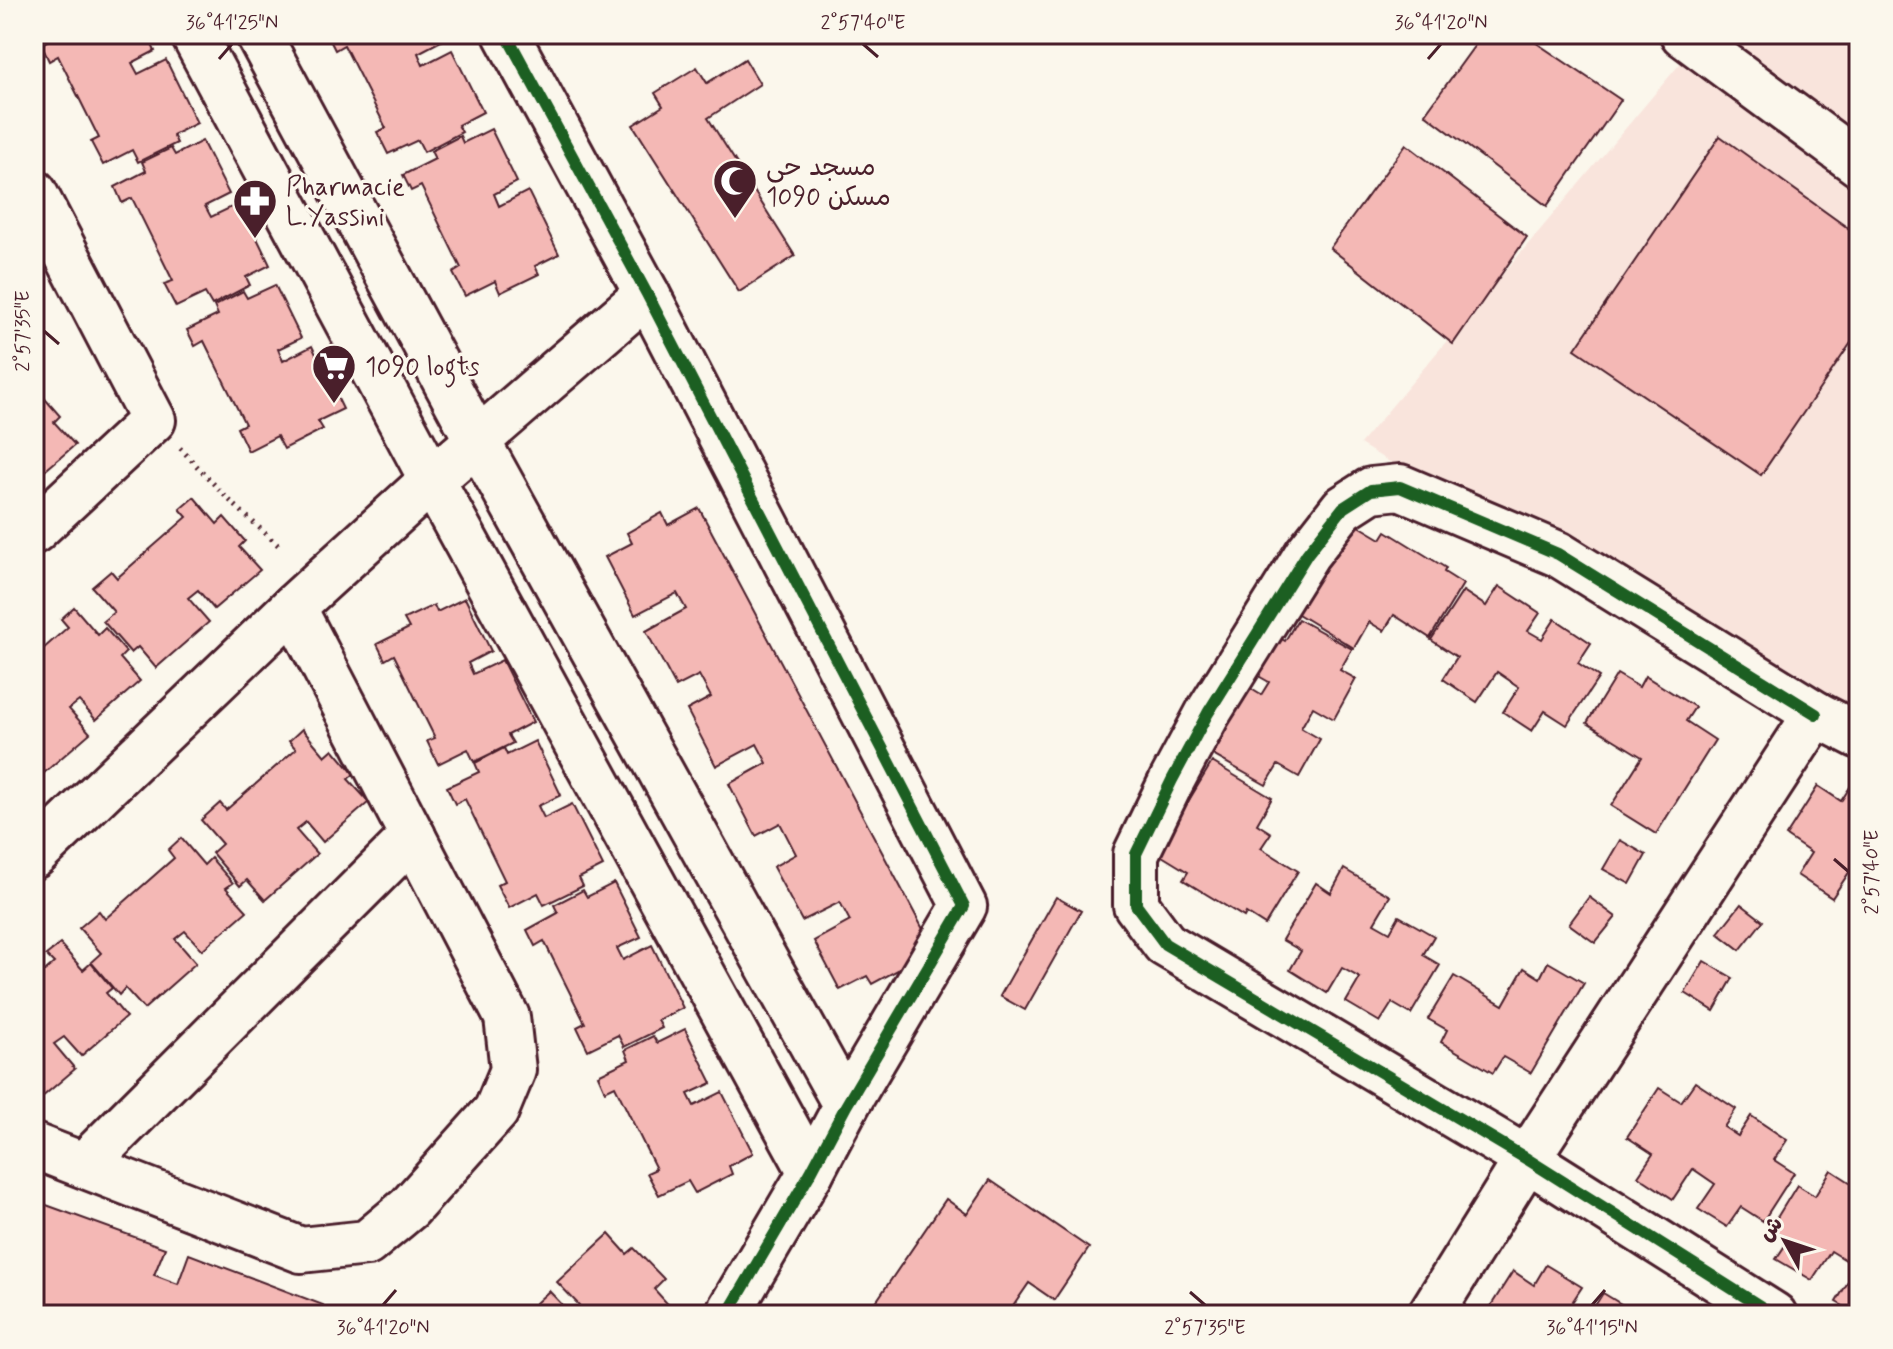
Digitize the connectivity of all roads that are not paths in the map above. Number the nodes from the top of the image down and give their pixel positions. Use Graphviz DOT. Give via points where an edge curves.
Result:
graph roads {
  1 [pos="193,34"];
  2 [pos="258,34"];
  3 [pos="506,34"];
  4 [pos="1683,34"];
  5 [pos="1859,164"];
  6 [pos="40,221"];
  7 [pos="647,294"];
  8 [pos="477,440"];
  9 [pos="432,480"];
  10 [pos="34,531"];
  11 [pos="293,607"];
  12 [pos="1816,714"];
  13 [pos="1859,736"];
  14 [pos="413,836"];
  15 [pos="34,856"];
  16 [pos="846,1106"];
  17 [pos="34,1146"];
  18 [pos="1527,1159"];
  19 [pos="84,1165"];
  20 [pos="811,1172"];
  21 [pos="727,1315"];
  22 [pos="1430,1315"];
  23 [pos="1774,1315"];
  1 -- 9 [label="street"];
  2 -- 8 [label="street"];
  3 -- 7 [label="street"];
  4 -- 5 [label="street"];
  6 -- 10 [label="street" via="153,420"];
  7 -- 8 [label="street"];
  7 -- 16 [label="street" via="964,906"];
  8 -- 9 [label="street"];
  8 -- 16 [label="street"];
  9 -- 11 [label="street"];
  9 -- 20 [label="street"];
  11 -- 14 [label="street"];
  11 -- 15 [label="street"];
  12 -- 13 [label="street"];
  12 -- 18 [label="street"];
  12 -- 18 [label="street" via="1558,554 1400,487 1371,490 1343,508 1307,554 1208,713 1154,817 1136,854 1136,905 1165,944"];
  14 -- 19 [label="street"];
  14 -- 19 [label="street" via="507,1017 513,1070 496,1111 409,1208 367,1243 301,1250"];
  16 -- 20 [label="street"];
  17 -- 19 [label="street"];
  18 -- 22 [label="street"];
  18 -- 23 [label="street"];
  20 -- 21 [label="street"];
}
